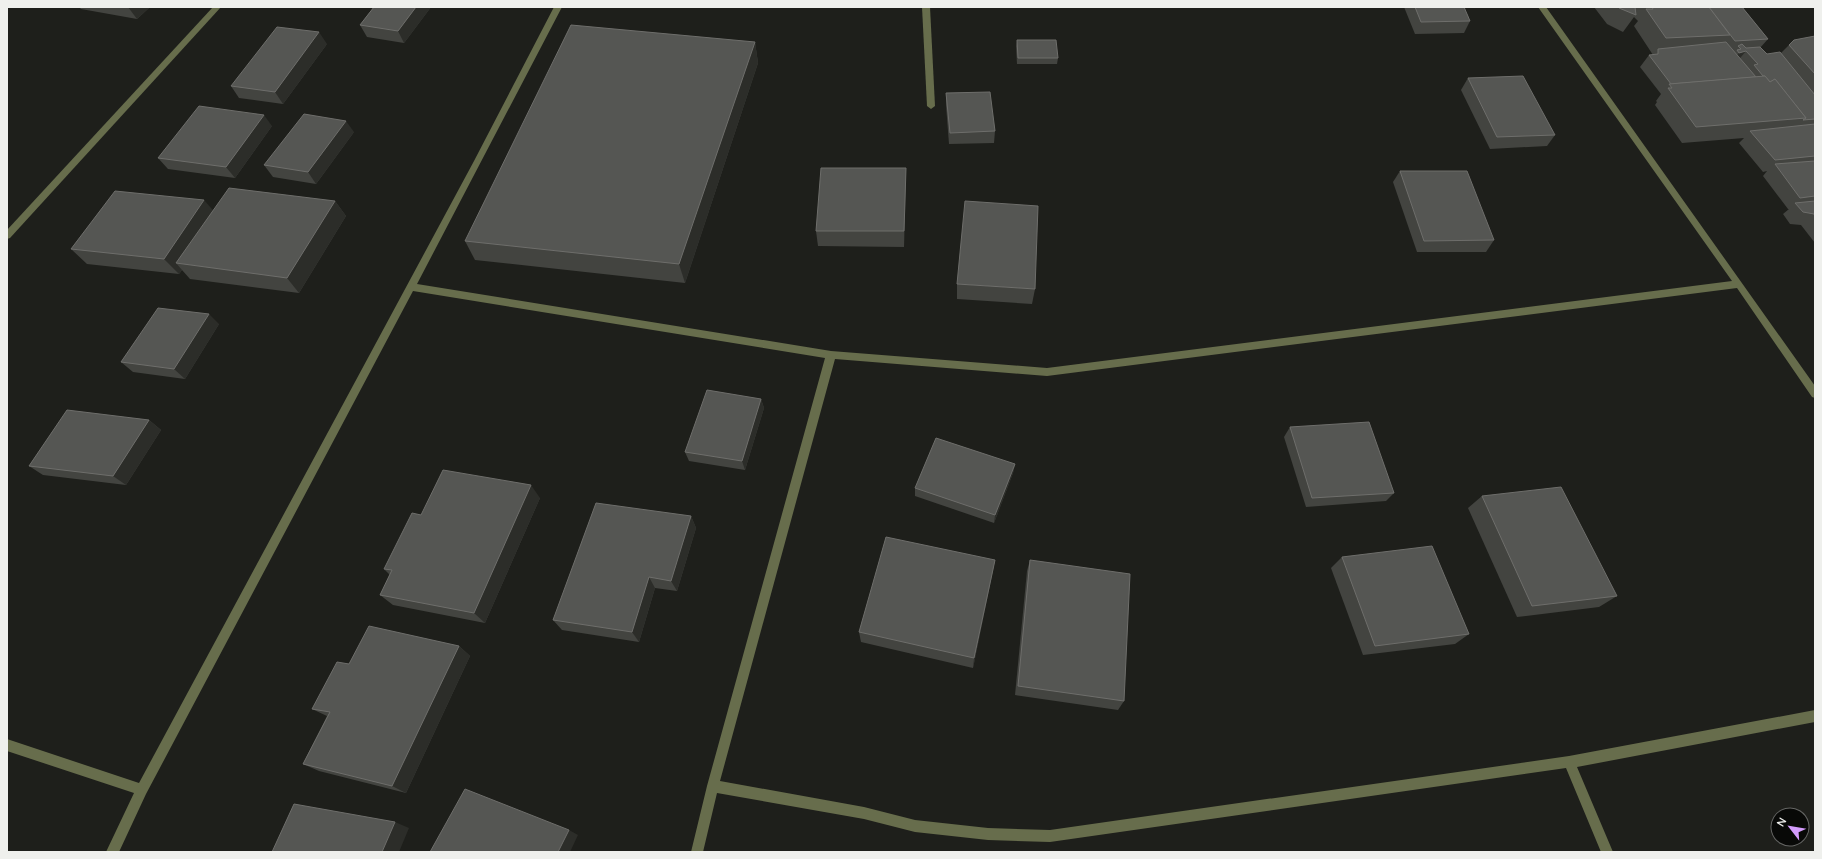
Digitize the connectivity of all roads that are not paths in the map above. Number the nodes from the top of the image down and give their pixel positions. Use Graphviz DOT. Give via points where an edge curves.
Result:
graph roads {
  1 [pos="216,7"];
  2 [pos="558,7"];
  3 [pos="926,7"];
  4 [pos="1542,7"];
  5 [pos="931,106"];
  6 [pos="7,236"];
  7 [pos="1739,284"];
  8 [pos="410,287"];
  9 [pos="831,355"];
  10 [pos="1815,394"];
  11 [pos="1815,716"];
  12 [pos="7,745"];
  13 [pos="1569,762"];
  14 [pos="713,786"];
  15 [pos="142,790"];
  16 [pos="112,852"];
  17 [pos="698,852"];
  18 [pos="1607,852"];
  1 -- 6 [label="street"];
  2 -- 8 [label="street"];
  3 -- 5 [label="street"];
  4 -- 7 [label="street"];
  7 -- 9 [label="street" via="1047,372"];
  7 -- 10 [label="street"];
  8 -- 9 [label="street"];
  8 -- 15 [label="street"];
  9 -- 14 [label="street"];
  11 -- 13 [label="street"];
  12 -- 15 [label="street"];
  13 -- 14 [label="street" via="1050,836 988,834 915,826 864,813"];
  13 -- 18 [label="street"];
  14 -- 17 [label="street"];
  15 -- 16 [label="street"];
}
